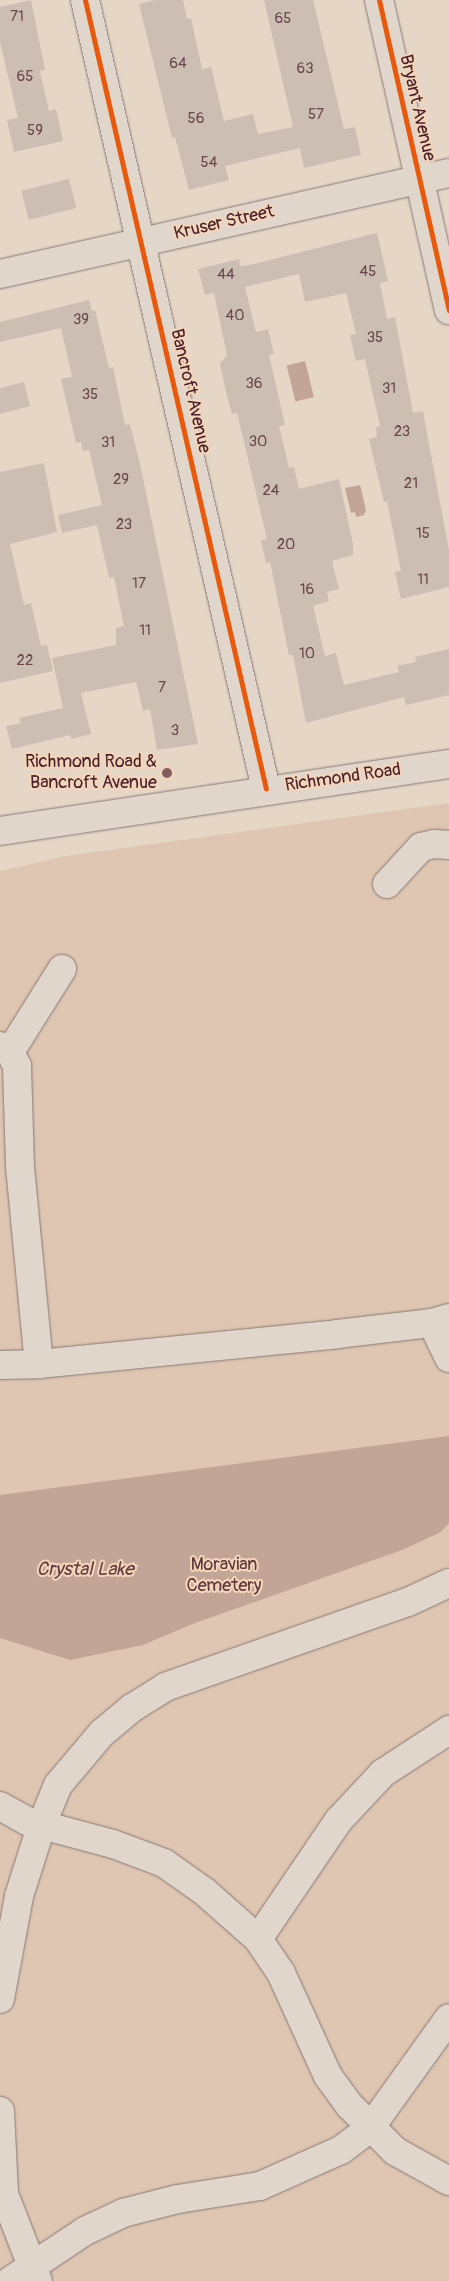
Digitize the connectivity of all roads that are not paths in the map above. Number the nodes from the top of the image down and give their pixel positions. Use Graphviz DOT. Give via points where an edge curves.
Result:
graph roads {
  1 [pos="85,0"];
  2 [pos="379,0"];
  3 [pos="449,172"];
  4 [pos="420,179"];
  5 [pos="142,241"];
  6 [pos="0,274"];
  7 [pos="449,310"];
  8 [pos="449,764"];
  9 [pos="266,789"];
  10 [pos="0,831"];
  11 [pos="449,846"];
  12 [pos="387,884"];
  13 [pos="62,969"];
  14 [pos="5,1049"];
  15 [pos="441,1320"];
  16 [pos="449,1358"];
  17 [pos="39,1364"];
  18 [pos="0,1365"];
  19 [pos="449,1583"];
  20 [pos="449,1730"];
  21 [pos="0,1806"];
  22 [pos="42,1824"];
  23 [pos="258,1939"];
  24 [pos="0,1999"];
  25 [pos="449,2018"];
  26 [pos="0,2111"];
  27 [pos="370,2128"];
  28 [pos="449,2181"];
  29 [pos="26,2276"];
  1 -- 5 [label="street, Bancroft Avenue"];
  2 -- 4 [label="street, Bryant Avenue"];
  3 -- 4 [label="street, Kruser Street"];
  4 -- 5 [label="street, Kruser Street"];
  4 -- 7 [label="street, Bryant Avenue"];
  5 -- 6 [label="street, Kruser Street"];
  5 -- 9 [label="street, Bancroft Avenue"];
  8 -- 9 [label="street, Richmond Road"];
  9 -- 10 [label="street, Richmond Road"];
  11 -- 12 [label="street" via="434,844 421,847"];
  13 -- 14 [label="street"];
  14 -- 17 [label="street" via="16,1066 20,1167"];
  15 -- 16 [label="street"];
  15 -- 17 [label="street"];
  17 -- 18 [label="street"];
  19 -- 22 [label="street" via="408,1602 165,1687 132,1708 78,1758 58,1785"];
  20 -- 23 [label="street" via="383,1773 339,1820"];
  21 -- 22 [label="street" via="27,1821"];
  22 -- 23 [label="street" via="164,1863 205,1892"];
  22 -- 24 [label="street" via="19,1896"];
  23 -- 27 [label="street" via="281,1973 328,2076"];
  25 -- 27 [label="street"];
  26 -- 29 [label="street" via="4,2194"];
  27 -- 28 [label="street" via="395,2151 424,2170"];
  27 -- 29 [label="street" via="341,2150 260,2186 178,2199 123,2212 85,2231"];
}
